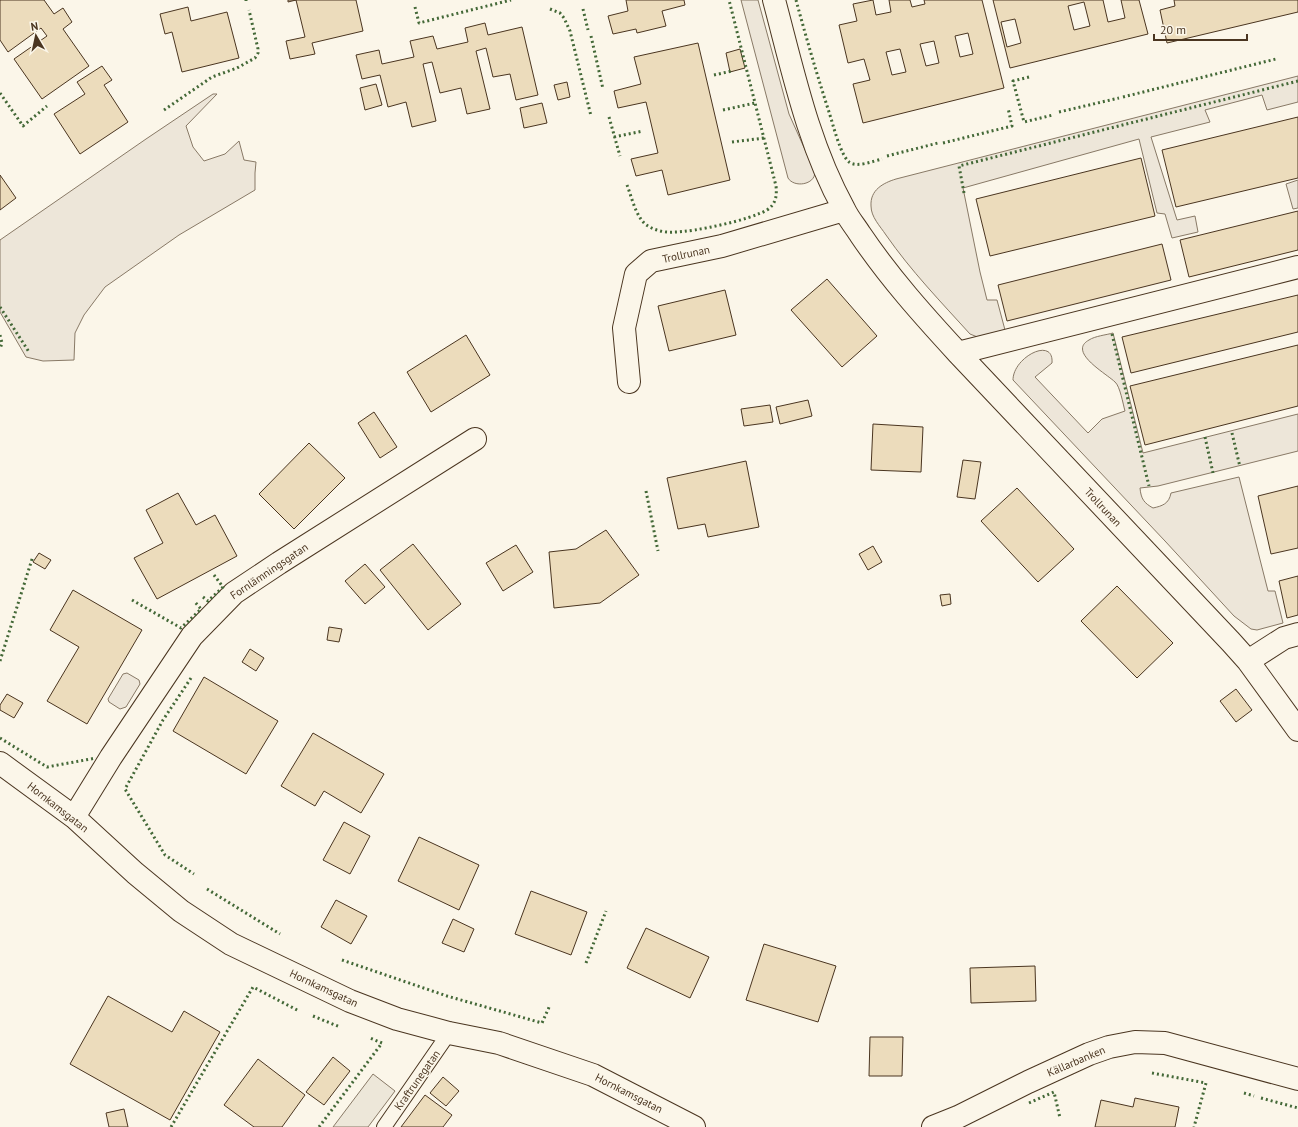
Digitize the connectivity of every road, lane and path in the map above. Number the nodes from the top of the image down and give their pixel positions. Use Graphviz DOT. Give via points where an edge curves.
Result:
graph roads {
  1 [pos="774,0"];
  2 [pos="844,210"];
  3 [pos="1298,266"];
  4 [pos="958,353"];
  5 [pos="629,382"];
  6 [pos="475,439"];
  7 [pos="1298,634"];
  8 [pos="1248,661"];
  9 [pos="1298,730"];
  10 [pos="0,763"];
  11 [pos="74,817"];
  12 [pos="449,1033"];
  13 [pos="1298,1079"];
  14 [pos="384,1127"];
  15 [pos="694,1127"];
  16 [pos="933,1127"];
  1 -- 2 [label="street, Trollrunan" via="802,109 813,142"];
  2 -- 4 [label="street, Trollrunan" via="873,253 918,310"];
  2 -- 5 [label="street, Trollrunan" via="722,246 651,261 636,274 624,328"];
  3 -- 4 [label="street"];
  4 -- 8 [label="street, Trollrunan"];
  6 -- 11 [label="street, Fornlämningsgatan" via="234,593 192,636"];
  7 -- 8 [label="street" via="1284,638"];
  8 -- 9 [label="street, Trollrunan"];
  10 -- 11 [label="street, Hornkamsgatan"];
  11 -- 12 [label="street, Hornkamsgatan" via="135,873 181,910 231,944 350,1001 397,1019"];
  12 -- 14 [label="lane, Kraftrunegatan"];
  12 -- 15 [label="street, Hornkamsgatan" via="499,1043 593,1075"];
  13 -- 16 [label="street, Källarbanken" via="1165,1043 1135,1042 1089,1054"];
}
